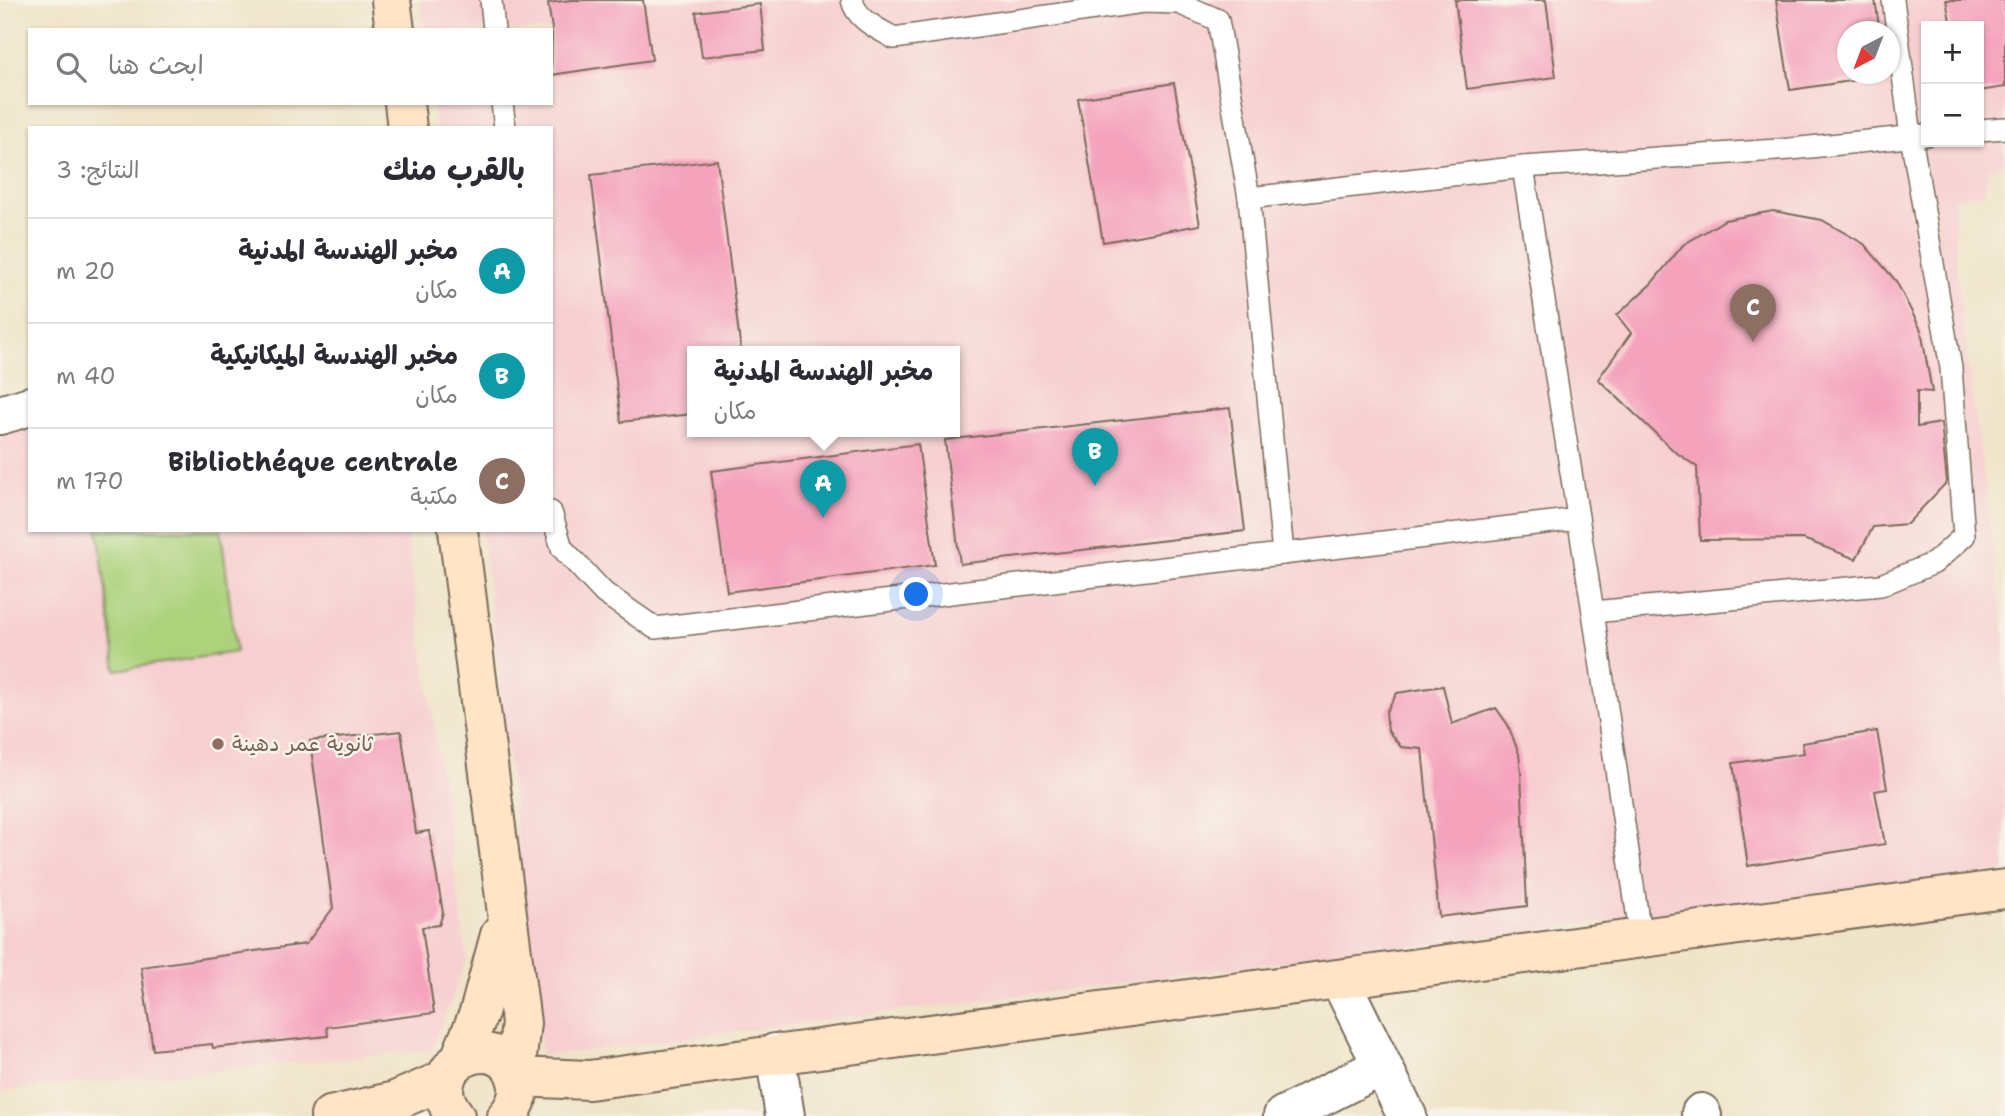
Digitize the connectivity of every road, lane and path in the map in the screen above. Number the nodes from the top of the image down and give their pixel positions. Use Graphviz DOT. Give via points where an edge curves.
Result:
graph roads {
  1 [pos="391,0"];
  2 [pos="491,0"];
  3 [pos="852,0"];
  4 [pos="1893,0"];
  5 [pos="1143,1"];
  6 [pos="395,28"];
  7 [pos="494,28"];
  8 [pos="404,105"];
  9 [pos="502,105"];
  10 [pos="407,126"];
  11 [pos="505,126"];
  12 [pos="2005,128"];
  13 [pos="1984,130"];
  14 [pos="1918,135"];
  15 [pos="1523,167"];
  16 [pos="1249,198"];
  17 [pos="28,406"];
  18 [pos="0,415"];
  19 [pos="553,519"];
  20 [pos="1578,519"];
  21 [pos="458,532"];
  22 [pos="1283,554"];
  23 [pos="1593,612"];
  24 [pos="2001,898"];
  25 [pos="506,909"];
  26 [pos="1641,940"];
  27 [pos="1340,980"];
  28 [pos="775,1053"];
  29 [pos="1381,1067"];
  30 [pos="453,1069"];
  31 [pos="513,1100"];
  32 [pos="336,1115"];
  33 [pos="330,1116"];
  34 [pos="350,1116"];
  35 [pos="455,1116"];
  36 [pos="785,1116"];
  37 [pos="1283,1116"];
  38 [pos="1407,1116"];
  1 -- 6 [label="street"];
  2 -- 7 [label="lane"];
  3 -- 5 [label="lane" via="872,26 894,37"];
  4 -- 14 [label="lane"];
  5 -- 16 [label="lane" via="1179,3 1218,20"];
  8 -- 10 [label="street"];
  9 -- 11 [label="lane"];
  12 -- 13 [label="lane"];
  14 -- 15 [label="lane" via="1791,149"];
  14 -- 23 [label="lane" via="1951,368 1964,536 1934,564 1881,585"];
  15 -- 16 [label="lane"];
  15 -- 20 [label="lane"];
  16 -- 22 [label="lane"];
  17 -- 18 [label="street"];
  19 -- 22 [label="lane" via="562,548 604,593 656,628"];
  20 -- 22 [label="lane"];
  20 -- 23 [label="lane"];
  21 -- 25 [label="street"];
  23 -- 26 [label="lane"];
  24 -- 26 [label="street"];
  25 -- 30 [label="street" via="488,986"];
  25 -- 31 [label="street" via="521,1023"];
  26 -- 27 [label="street"];
  27 -- 28 [label="street"];
  27 -- 29 [label="street"];
  28 -- 31 [label="street" via="589,1080 536,1105"];
  28 -- 36 [label="street"];
  29 -- 37 [label="street"];
  29 -- 38 [label="street"];
  30 -- 31 [label="street" via="480,1053 501,1058"];
  30 -- 32 [label="street" via="395,1101"];
  30 -- 35 [label="street" via="445,1099"];
  32 -- 33 [label="street"];
  32 -- 34 [label="street"];
}
